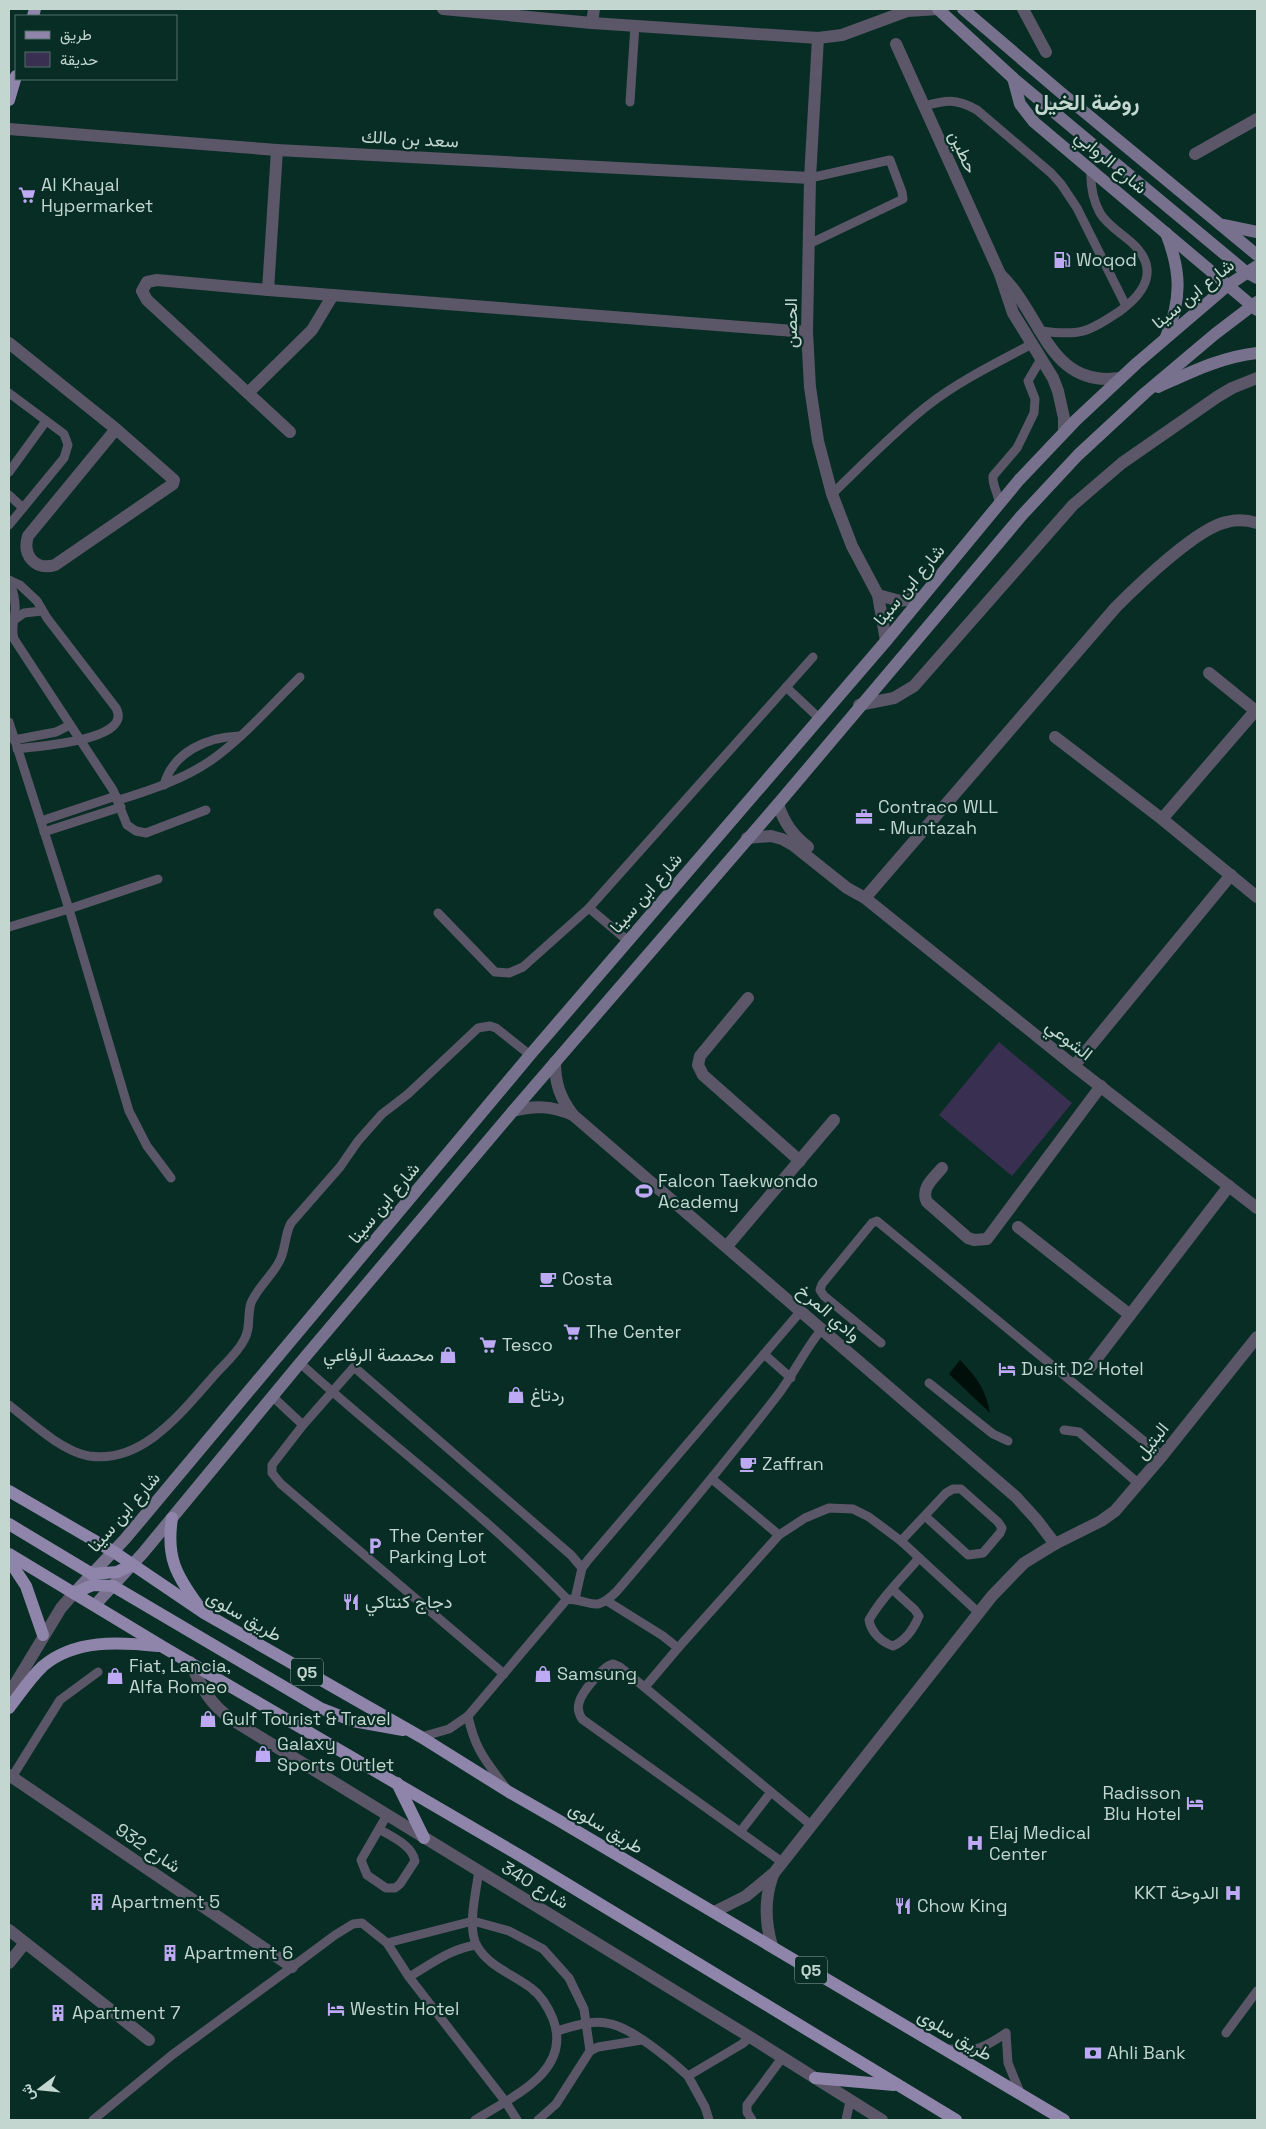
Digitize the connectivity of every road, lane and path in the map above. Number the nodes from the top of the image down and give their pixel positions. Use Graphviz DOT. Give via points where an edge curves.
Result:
graph roads {
  1 [pos="443,9"];
  2 [pos="594,9"];
  3 [pos="938,9"];
  4 [pos="963,9"];
  5 [pos="1023,9"];
  6 [pos="886,14"];
  7 [pos="592,23"];
  8 [pos="635,26"];
  9 [pos="818,38"];
  10 [pos="896,44"];
  11 [pos="1046,52"];
  12 [pos="1013,78"];
  13 [pos="15,79"];
  14 [pos="9,100"];
  15 [pos="630,102"];
  16 [pos="924,106"];
  17 [pos="1257,120"];
  18 [pos="9,129"];
  19 [pos="277,150"];
  20 [pos="1194,154"];
  21 [pos="1091,168"];
  22 [pos="810,178"];
  23 [pos="1219,224"];
  24 [pos="1165,232"];
  25 [pos="1257,232"];
  26 [pos="809,244"];
  27 [pos="1257,255"];
  28 [pos="1254,272"];
  29 [pos="1000,274"];
  30 [pos="1257,284"];
  31 [pos="1227,286"];
  32 [pos="268,290"];
  33 [pos="332,295"];
  34 [pos="1255,305"];
  35 [pos="1126,306"];
  36 [pos="1041,331"];
  37 [pos="807,332"];
  38 [pos="1165,339"];
  39 [pos="9,343"];
  40 [pos="1032,344"];
  41 [pos="1257,353"];
  42 [pos="1041,359"];
  43 [pos="1120,378"];
  44 [pos="1257,378"];
  45 [pos="9,392"];
  46 [pos="248,393"];
  47 [pos="1144,393"];
  48 [pos="46,421"];
  49 [pos="116,429"];
  50 [pos="290,432"];
  51 [pos="1064,432"];
  52 [pos="9,472"];
  53 [pos="832,494"];
  54 [pos="9,496"];
  55 [pos="999,504"];
  56 [pos="23,508"];
  57 [pos="1257,523"];
  58 [pos="9,525"];
  59 [pos="9,580"];
  60 [pos="878,595"];
  61 [pos="922,597"];
  62 [pos="42,611"];
  63 [pos="14,620"];
  64 [pos="886,641"];
  65 [pos="814,657"];
  66 [pos="1209,673"];
  67 [pos="300,677"];
  68 [pos="786,687"];
  69 [pos="859,705"];
  70 [pos="1256,711"];
  71 [pos="819,718"];
  72 [pos="9,722"];
  73 [pos="70,725"];
  74 [pos="239,736"];
  75 [pos="1055,737"];
  76 [pos="80,739"];
  77 [pos="16,744"];
  78 [pos="164,785"];
  79 [pos="119,801"];
  80 [pos="778,804"];
  81 [pos="206,810"];
  82 [pos="1162,819"];
  83 [pos="41,821"];
  84 [pos="44,832"];
  85 [pos="747,838"];
  86 [pos="1231,875"];
  87 [pos="158,879"];
  88 [pos="864,897"];
  89 [pos="1257,897"];
  90 [pos="589,908"];
  91 [pos="69,909"];
  92 [pos="438,913"];
  93 [pos="9,927"];
  94 [pos="628,941"];
  95 [pos="748,998"];
  96 [pos="530,1055"];
  97 [pos="555,1062"];
  98 [pos="1074,1066"];
  99 [pos="1100,1086"];
  100 [pos="513,1111"];
  101 [pos="573,1115"];
  102 [pos="834,1120"];
  103 [pos="800,1161"];
  104 [pos="942,1168"];
  105 [pos="171,1178"];
  106 [pos="1229,1186"];
  107 [pos="1257,1208"];
  108 [pos="1018,1227"];
  109 [pos="727,1246"];
  110 [pos="800,1312"];
  111 [pos="1130,1316"];
  112 [pos="821,1330"];
  113 [pos="1257,1338"];
  114 [pos="880,1343"];
  115 [pos="764,1354"];
  116 [pos="300,1363"];
  117 [pos="1087,1371"];
  118 [pos="791,1378"];
  119 [pos="929,1383"];
  120 [pos="331,1392"];
  121 [pos="273,1396"];
  122 [pos="9,1406"];
  123 [pos="303,1425"];
  124 [pos="1064,1430"];
  125 [pos="1008,1441"];
  126 [pos="1162,1456"];
  127 [pos="712,1479"];
  128 [pos="1139,1484"];
  129 [pos="9,1491"];
  130 [pos="925,1516"];
  131 [pos="172,1518"];
  132 [pos="9,1524"];
  133 [pos="779,1535"];
  134 [pos="901,1541"];
  135 [pos="1054,1544"];
  136 [pos="114,1552"];
  137 [pos="9,1554"];
  138 [pos="919,1558"];
  139 [pos="9,1560"];
  140 [pos="132,1565"];
  141 [pos="582,1568"];
  142 [pos="92,1574"];
  143 [pos="113,1586"];
  144 [pos="892,1589"];
  145 [pos="74,1593"];
  146 [pos="571,1599"];
  147 [pos="607,1601"];
  148 [pos="95,1605"];
  149 [pos="979,1612"];
  150 [pos="204,1613"];
  151 [pos="44,1635"];
  152 [pos="163,1646"];
  153 [pos="678,1648"];
  154 [pos="190,1662"];
  155 [pos="98,1672"];
  156 [pos="504,1674"];
  157 [pos="645,1687"];
  158 [pos="9,1694"];
  159 [pos="9,1708"];
  160 [pos="468,1716"];
  161 [pos="416,1734"];
  162 [pos="10,1776"];
  163 [pos="396,1783"];
  164 [pos="509,1792"];
  165 [pos="771,1792"];
  166 [pos="387,1815"];
  167 [pos="811,1825"];
  168 [pos="379,1829"];
  169 [pos="740,1832"];
  170 [pos="424,1838"];
  171 [pos="782,1862"];
  172 [pos="479,1871"];
  173 [pos="774,1873"];
  174 [pos="714,1912"];
  175 [pos="473,1921"];
  176 [pos="9,1930"];
  177 [pos="25,1943"];
  178 [pos="387,1943"];
  179 [pos="476,1945"];
  180 [pos="772,1946"];
  181 [pos="9,1963"];
  182 [pos="292,1967"];
  183 [pos="409,1977"];
  184 [pos="1257,1991"];
  185 [pos="586,2023"];
  186 [pos="557,2031"];
  187 [pos="1226,2033"];
  188 [pos="750,2037"];
  189 [pos="149,2040"];
  190 [pos="642,2040"];
  191 [pos="946,2049"];
  192 [pos="590,2051"];
  193 [pos="782,2058"];
  194 [pos="688,2076"];
  195 [pos="815,2078"];
  196 [pos="898,2085"];
  197 [pos="1022,2097"];
  198 [pos="505,2100"];
  199 [pos="850,2101"];
  200 [pos="93,2120"];
  201 [pos="475,2120"];
  202 [pos="517,2120"];
  203 [pos="538,2120"];
  204 [pos="710,2120"];
  205 [pos="752,2120"];
  206 [pos="846,2120"];
  207 [pos="882,2120"];
  208 [pos="956,2120"];
  209 [pos="1064,2120"];
  1 -- 7 [label="street"];
  2 -- 7 [label="street"];
  3 -- 6 [label="street"];
  3 -- 12 [label="street"];
  4 -- 23 [label="street, شارع الروابي"];
  5 -- 11 [label="street"];
  6 -- 9 [label="street" via="842,35"];
  7 -- 8 [label="street"];
  8 -- 9 [label="street"];
  8 -- 15 [label="lane"];
  9 -- 22 [label="street, الحصن"];
  10 -- 16 [label="street, حطين"];
  12 -- 21 [label="street, شارع الروابي" via="1025,112"];
  12 -- 28 [label="street"];
  13 -- 14 [label="main road"];
  16 -- 29 [label="street, حطين"];
  16 -- 35 [label="lane" via="950,100 964,102 1051,173 1077,208"];
  17 -- 20 [label="street"];
  18 -- 19 [label="street, سعد بن مالك"];
  19 -- 22 [label="street, سعد بن مالك"];
  19 -- 32 [label="street"];
  21 -- 24 [label="street, شارع الروابي"];
  21 -- 35 [label="lane" via="1091,187 1101,214 1142,254 1146,265 1144,287"];
  22 -- 26 [label="street, الحصن"];
  22 -- 26 [label="lane" via="890,160 903,199"];
  23 -- 25 [label="street"];
  23 -- 27 [label="street, شارع الروابي"];
  24 -- 31 [label="street, شارع الروابي"];
  24 -- 38 [label="street" via="1179,281 1177,304"];
  26 -- 37 [label="street, الحصن"];
  28 -- 31 [label="street, شارع ابن سينا"];
  29 -- 36 [label="street, حطين" via="1018,294"];
  29 -- 40 [label="street, حطين" via="1010,307"];
  30 -- 31 [label="street"];
  31 -- 34 [label="street, شارع الروابي"];
  31 -- 38 [label="street, شارع ابن سينا"];
  32 -- 33 [label="street"];
  32 -- 46 [label="street" via="152,280 142,291 147,300"];
  33 -- 37 [label="street"];
  33 -- 46 [label="street" via="312,330"];
  34 -- 47 [label="street"];
  35 -- 36 [label="lane" via="1087,331 1067,334"];
  36 -- 43 [label="street, حطين" via="1068,367 1092,379"];
  37 -- 53 [label="street, الحصن" via="813,414"];
  38 -- 43 [label="street, شارع ابن سينا"];
  39 -- 49 [label="street"];
  40 -- 42 [label="street, حطين"];
  40 -- 53 [label="lane" via="978,372 929,404"];
  41 -- 47 [label="street" via="1212,363"];
  42 -- 51 [label="street, حطين" via="1058,391"];
  42 -- 55 [label="lane" via="1028,381 1036,405 1032,420 1017,448 993,476"];
  43 -- 51 [label="street, شارع ابن سينا"];
  44 -- 69 [label="street" via="1217,397 1105,476 1057,520 914,686 894,698"];
  45 -- 48 [label="lane"];
  46 -- 50 [label="street"];
  47 -- 69 [label="street" via="1078,455 1023,514"];
  48 -- 52 [label="lane"];
  48 -- 56 [label="lane" via="64,434 68,449"];
  49 -- 49 [label="street" via="28,536 26,549 37,564 55,565 173,484 173,477"];
  51 -- 55 [label="street, شارع ابن سينا"];
  53 -- 60 [label="street, الحصن" via="852,546"];
  54 -- 56 [label="lane"];
  55 -- 61 [label="street, شارع ابن سينا"];
  56 -- 58 [label="lane"];
  57 -- 88 [label="street" via="1244,520 1225,522 1207,530 1134,589"];
  59 -- 62 [label="lane" via="29,592"];
  59 -- 63 [label="lane"];
  60 -- 61 [label="street" via="900,601"];
  60 -- 64 [label="street, الحصن"];
  61 -- 64 [label="street, شارع ابن سينا"];
  62 -- 63 [label="lane" via="24,613"];
  62 -- 76 [label="lane" via="119,716 108,731"];
  63 -- 73 [label="lane" via="14,639"];
  64 -- 71 [label="street, شارع ابن سينا"];
  65 -- 68 [label="lane"];
  66 -- 70 [label="street"];
  67 -- 74 [label="lane"];
  68 -- 71 [label="lane"];
  68 -- 90 [label="lane"];
  69 -- 80 [label="street"];
  70 -- 82 [label="street"];
  71 -- 94 [label="street, شارع ابن سينا"];
  72 -- 77 [label="lane"];
  73 -- 76 [label="lane"];
  73 -- 77 [label="lane"];
  74 -- 78 [label="lane" via="211,760"];
  74 -- 78 [label="lane" via="209,741 183,754 170,770"];
  75 -- 82 [label="street"];
  76 -- 77 [label="lane"];
  76 -- 79 [label="lane"];
  77 -- 83 [label="lane"];
  78 -- 79 [label="lane"];
  79 -- 81 [label="lane" via="127,825 146,833"];
  79 -- 83 [label="lane"];
  79 -- 84 [label="lane"];
  80 -- 85 [label="street"];
  80 -- 88 [label="street, الشوعي" via="791,832"];
  82 -- 86 [label="street"];
  83 -- 84 [label="lane"];
  84 -- 91 [label="lane"];
  85 -- 88 [label="street, الشوعي" via="771,836 782,839"];
  85 -- 97 [label="street"];
  86 -- 89 [label="street"];
  86 -- 98 [label="street"];
  87 -- 91 [label="lane"];
  88 -- 98 [label="street, الشوعي"];
  90 -- 92 [label="lane" via="523,967 509,973 495,972"];
  90 -- 94 [label="lane"];
  91 -- 93 [label="lane"];
  91 -- 105 [label="lane" via="129,1111 147,1146"];
  94 -- 96 [label="street, شارع ابن سينا"];
  95 -- 103 [label="street" via="700,1056 698,1065 703,1075"];
  96 -- 122 [label="lane" via="496,1028 478,1028 382,1114 291,1223 278,1265 251,1305 244,1341 174,1420 159,1432 126,1452 88,1456 64,1446"];
  96 -- 136 [label="street, شارع ابن سينا"];
  97 -- 100 [label="street"];
  97 -- 101 [label="street, وادي المرخ" via="558,1090"];
  98 -- 99 [label="street, الشوعي"];
  99 -- 104 [label="street" via="987,1239 968,1238 927,1202 926,1189"];
  99 -- 106 [label="street, الشوعي"];
  100 -- 101 [label="street, وادي المرخ" via="543,1106"];
  100 -- 116 [label="street"];
  101 -- 109 [label="street, وادي المرخ"];
  102 -- 103 [label="street"];
  103 -- 109 [label="street"];
  106 -- 107 [label="street, الشوعي"];
  106 -- 111 [label="street"];
  108 -- 111 [label="street"];
  109 -- 110 [label="street, وادي المرخ"];
  110 -- 112 [label="street, وادي المرخ"];
  110 -- 115 [label="lane"];
  111 -- 117 [label="street"];
  112 -- 118 [label="lane" via="807,1347"];
  112 -- 135 [label="street, وادي المرخ" via="1016,1497"];
  113 -- 126 [label="street, البتيل"];
  114 -- 126 [label="lane" via="820,1290 872,1223 877,1221"];
  115 -- 118 [label="lane"];
  115 -- 141 [label="lane"];
  116 -- 120 [label="lane"];
  116 -- 121 [label="street"];
  118 -- 127 [label="lane"];
  119 -- 125 [label="lane" via="993,1434"];
  120 -- 123 [label="lane"];
  120 -- 141 [label="lane" via="351,1368 356,1368"];
  120 -- 146 [label="lane" via="476,1513"];
  121 -- 123 [label="lane"];
  121 -- 131 [label="street"];
  123 -- 156 [label="lane" via="272,1466 272,1473"];
  124 -- 128 [label="lane" via="1080,1432"];
  126 -- 128 [label="street, البتيل"];
  127 -- 133 [label="lane"];
  127 -- 147 [label="lane"];
  128 -- 135 [label="street, البتيل" via="1115,1511 1101,1521"];
  129 -- 136 [label="main road, Q5"];
  130 -- 130 [label="lane" via="968,1555 983,1554 1002,1528 961,1489 946,1493"];
  130 -- 134 [label="lane"];
  131 -- 140 [label="street"];
  131 -- 150 [label="main road" via="170,1549 173,1564 183,1585"];
  132 -- 142 [label="main road"];
  133 -- 134 [label="lane" via="805,1518 829,1508 853,1509"];
  133 -- 153 [label="lane"];
  134 -- 138 [label="lane"];
  135 -- 149 [label="street, البتيل" via="1024,1563"];
  136 -- 140 [label="main road, Q5"];
  136 -- 142 [label="street, شارع ابن سينا"];
  137 -- 145 [label="main road"];
  138 -- 144 [label="lane"];
  138 -- 149 [label="lane"];
  139 -- 151 [label="main road" via="26,1586"];
  140 -- 142 [label="main road" via="117,1572"];
  140 -- 143 [label="street"];
  140 -- 150 [label="main road, طريق سلوى / Q5"];
  141 -- 146 [label="lane"];
  142 -- 145 [label="street, شارع ابن سينا"];
  143 -- 145 [label="main road" via="100,1584"];
  143 -- 148 [label="street"];
  143 -- 161 [label="main road" via="320,1708 354,1721"];
  144 -- 144 [label="lane" via="919,1616 900,1643 892,1646 870,1628 869,1620"];
  145 -- 148 [label="main road"];
  145 -- 151 [label="street" via="60,1608"];
  146 -- 147 [label="lane" via="592,1605"];
  146 -- 156 [label="lane"];
  147 -- 153 [label="lane"];
  148 -- 152 [label="main road"];
  149 -- 167 [label="street, البتيل"];
  150 -- 161 [label="main road, طريق سلوى / Q5"];
  151 -- 158 [label="street"];
  152 -- 154 [label="main road"];
  152 -- 159 [label="main road" via="107,1643 58,1655 42,1667"];
  153 -- 157 [label="lane"];
  154 -- 163 [label="main road"];
  154 -- 166 [label="street, شارع 340" via="207,1698 223,1714"];
  155 -- 162 [label="lane" via="60,1700"];
  156 -- 160 [label="lane"];
  157 -- 165 [label="lane"];
  157 -- 169 [label="lane" via="620,1667 608,1665 582,1696 579,1713"];
  160 -- 161 [label="lane" via="449,1729"];
  160 -- 164 [label="lane" via="479,1751"];
  161 -- 164 [label="main road, طريق سلوى / Q5"];
  162 -- 182 [label="street, شارع 932"];
  163 -- 170 [label="main road"];
  163 -- 196 [label="main road"];
  164 -- 174 [label="main road, طريق سلوى / Q5"];
  165 -- 167 [label="lane"];
  165 -- 169 [label="lane"];
  166 -- 168 [label="lane"];
  166 -- 170 [label="street, شارع 340"];
  167 -- 171 [label="street, البتيل"];
  168 -- 168 [label="lane" via="361,1860 362,1867 367,1875 386,1888 394,1888 415,1861 414,1853"];
  169 -- 171 [label="lane"];
  170 -- 172 [label="street, شارع 340"];
  171 -- 173 [label="street, البتيل"];
  172 -- 175 [label="lane"];
  172 -- 188 [label="street, شارع 340"];
  173 -- 174 [label="street" via="746,1896"];
  173 -- 180 [label="street" via="766,1909"];
  174 -- 180 [label="main road, طريق سلوى / Q5"];
  175 -- 178 [label="lane"];
  175 -- 179 [label="lane"];
  175 -- 185 [label="lane" via="509,1930 543,1949 569,1978 584,2009"];
  176 -- 177 [label="street"];
  177 -- 181 [label="street"];
  177 -- 189 [label="street"];
  178 -- 182 [label="lane" via="362,1923 353,1924"];
  178 -- 183 [label="lane"];
  179 -- 183 [label="lane" via="446,1954"];
  179 -- 186 [label="lane" via="488,1960 531,1988 543,2000"];
  180 -- 191 [label="main road, طريق سلوى / Q5"];
  182 -- 200 [label="lane" via="172,2055"];
  183 -- 198 [label="lane"];
  184 -- 187 [label="lane"];
  185 -- 186 [label="lane"];
  185 -- 190 [label="lane" via="611,2024"];
  185 -- 192 [label="lane"];
  186 -- 198 [label="lane" via="557,2046 546,2069 523,2091"];
  188 -- 193 [label="street, شارع 340"];
  188 -- 194 [label="lane"];
  190 -- 192 [label="lane"];
  190 -- 194 [label="lane"];
  191 -- 197 [label="main road, طريق سلوى / Q5"];
  191 -- 197 [label="lane" via="968,2052 1006,2033 1008,2063"];
  192 -- 203 [label="lane" via="556,2104"];
  193 -- 195 [label="street, شارع 340"];
  193 -- 205 [label="lane" via="747,2105"];
  194 -- 204 [label="lane"];
  195 -- 196 [label="main road"];
  195 -- 199 [label="street, شارع 340"];
  196 -- 208 [label="main road"];
  197 -- 209 [label="main road, طريق سلوى / Q5"];
  198 -- 201 [label="lane"];
  198 -- 202 [label="lane"];
  199 -- 206 [label="lane"];
  199 -- 207 [label="street, شارع 340"];
}
